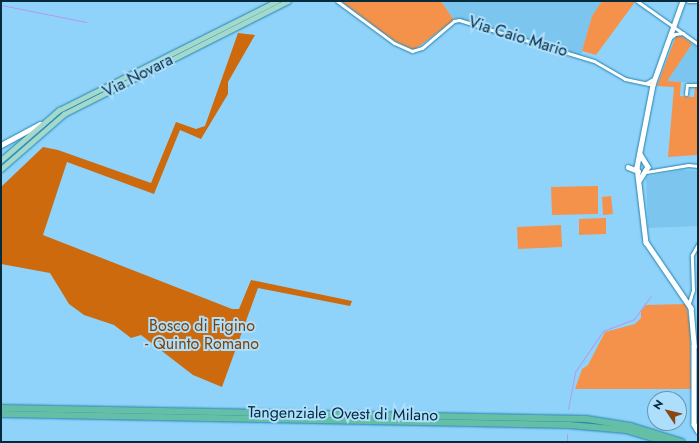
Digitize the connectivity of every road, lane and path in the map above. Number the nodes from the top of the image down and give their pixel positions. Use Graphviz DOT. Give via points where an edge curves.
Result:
graph roads {
  1 [pos="277,1"];
  2 [pos="288,1"];
  3 [pos="337,1"];
  4 [pos="637,1"];
  5 [pos="683,1"];
  6 [pos="688,1"];
  7 [pos="698,1"];
  8 [pos="674,27"];
  9 [pos="683,33"];
  10 [pos="669,40"];
  11 [pos="698,44"];
  12 [pos="655,78"];
  13 [pos="646,83"];
  14 [pos="653,85"];
  15 [pos="698,85"];
  16 [pos="651,92"];
  17 [pos="686,94"];
  18 [pos="40,124"];
  19 [pos="1,145"];
  20 [pos="1,160"];
  21 [pos="698,166"];
  22 [pos="629,167"];
  23 [pos="641,168"];
  24 [pos="1,169"];
  25 [pos="657,170"];
  26 [pos="698,244"];
  27 [pos="692,293"];
  28 [pos="686,298"];
  29 [pos="689,303"];
  30 [pos="1,408"];
  31 [pos="1,414"];
  32 [pos="698,431"];
  33 [pos="666,442"];
  34 [pos="682,442"];
  1 -- 18 [label="main road, Via Novara" via="63,108"];
  2 -- 24 [label="main road, Via Novara" via="64,114"];
  3 -- 13 [label="street, Via Caio Mario" via="394,43 412,51 422,48 454,21 460,20 594,61 625,79"];
  4 -- 8 [label="street"];
  5 -- 8 [label="street"];
  6 -- 7 [label="street"];
  8 -- 9 [label="street"];
  8 -- 10 [label="street"];
  9 -- 10 [label="street" via="675,34"];
  9 -- 11 [label="street"];
  10 -- 12 [label="street"];
  12 -- 13 [label="street"];
  12 -- 14 [label="street"];
  13 -- 14 [label="street, Via Caio Mario"];
  13 -- 16 [label="street"];
  14 -- 16 [label="street"];
  15 -- 17 [label="street" via="687,85"];
  16 -- 23 [label="street" via="640,152"];
  18 -- 19 [label="street, Via Novara"];
  18 -- 20 [label="main road, Via Novara"];
  21 -- 25 [label="street"];
  22 -- 23 [label="street"];
  23 -- 25 [label="street"];
  23 -- 25 [label="street"];
  23 -- 28 [label="street" via="646,242"];
  26 -- 27 [label="street" via="692,255"];
  27 -- 28 [label="street"];
  27 -- 29 [label="street"];
  28 -- 29 [label="street"];
  29 -- 32 [label="street" via="694,346 694,424"];
  30 -- 34 [label="highway, Tangenziale Ovest di Milano" via="581,419 631,426"];
  31 -- 33 [label="highway, Tangenziale Ovest di Milano" via="569,425 626,430"];
}
